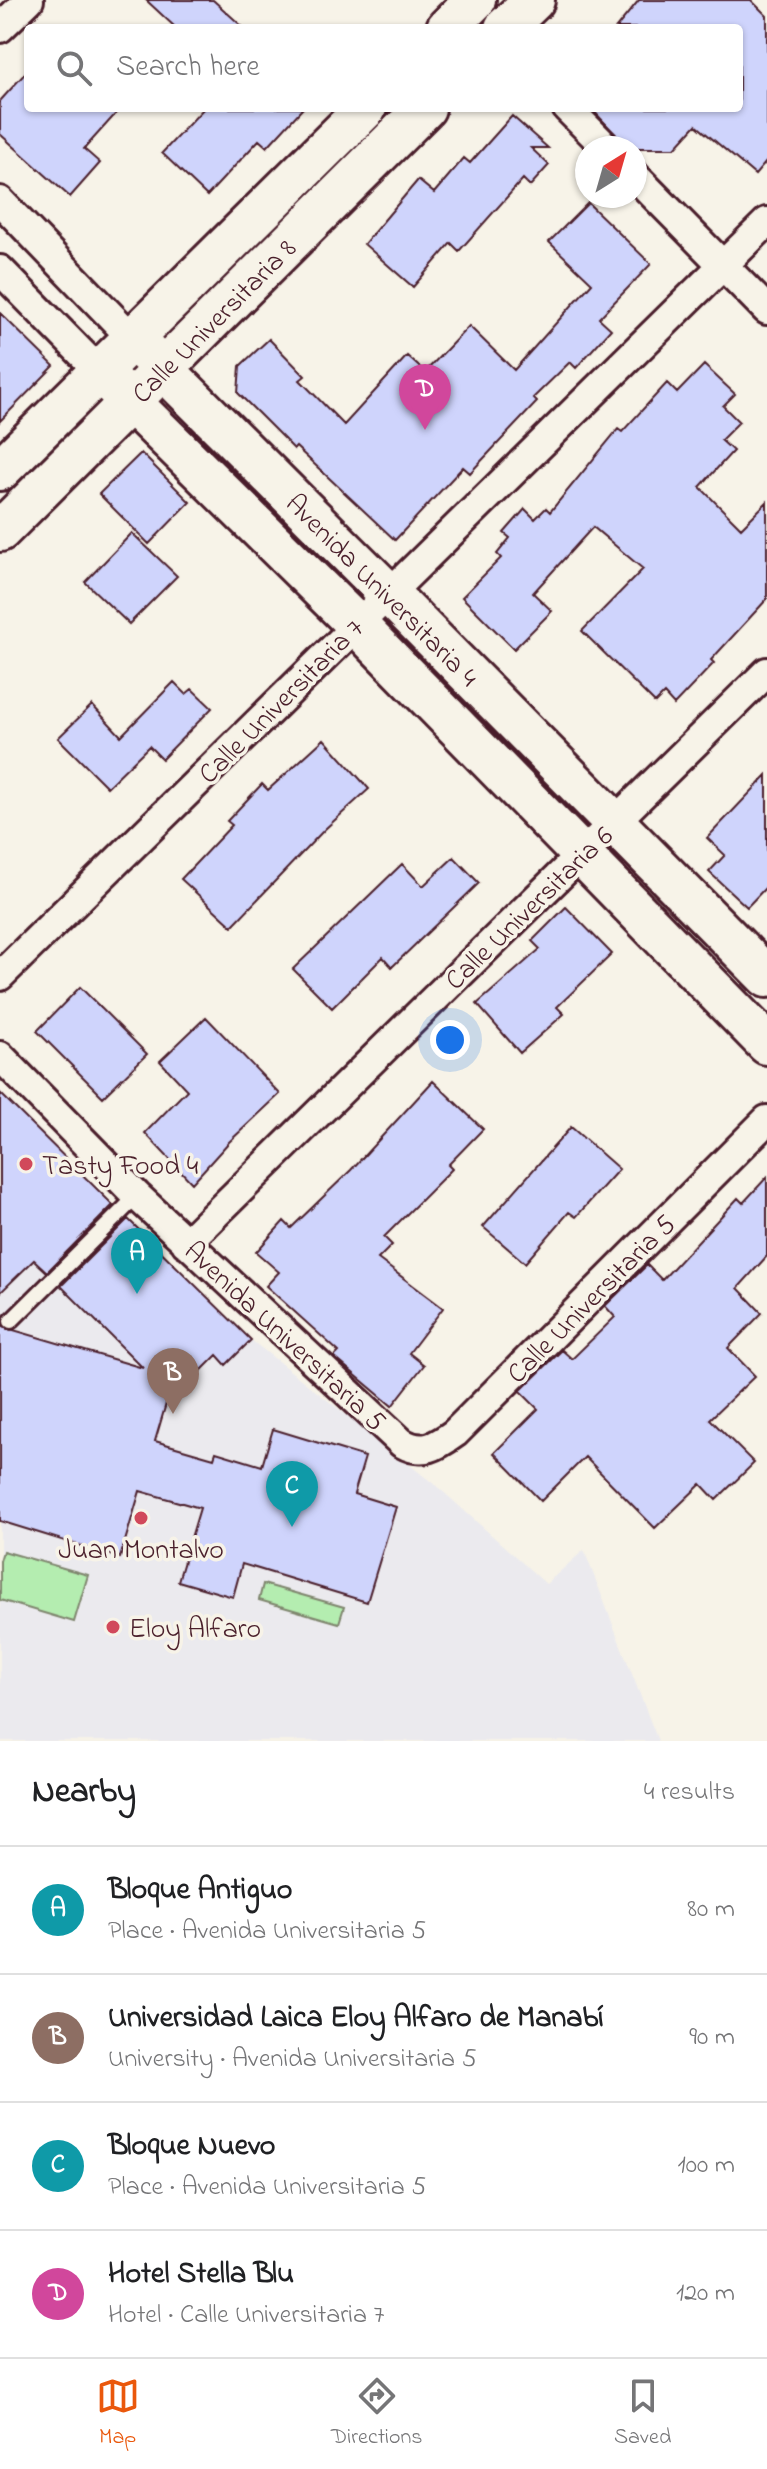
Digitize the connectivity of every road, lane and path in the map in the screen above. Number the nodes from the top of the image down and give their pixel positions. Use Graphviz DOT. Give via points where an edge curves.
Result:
graph roads {
  1 [pos="29,0"];
  2 [pos="534,0"];
  3 [pos="509,24"];
  4 [pos="0,28"];
  5 [pos="362,112"];
  6 [pos="421,112"];
  7 [pos="571,112"];
  8 [pos="595,136"];
  9 [pos="647,188"];
  10 [pos="0,201"];
  11 [pos="767,222"];
  12 [pos="723,265"];
  13 [pos="0,270"];
  14 [pos="767,310"];
  15 [pos="133,339"];
  16 [pos="163,370"];
  17 [pos="99,371"];
  18 [pos="129,403"];
  19 [pos="0,470"];
  20 [pos="0,531"];
  21 [pos="388,593"];
  22 [pos="356,624"];
  23 [pos="767,672"];
  24 [pos="615,821"];
  25 [pos="580,854"];
  26 [pos="0,976"];
  27 [pos="767,977"];
  28 [pos="767,1044"];
  29 [pos="0,1056"];
  30 [pos="767,1120"];
  31 [pos="137,1196"];
  32 [pos="186,1243"];
  33 [pos="11,1321"];
  34 [pos="402,1443"];
  1 -- 4 [label="street"];
  2 -- 3 [label="street"];
  5 -- 15 [label="street, Calle Universitaria 8"];
  6 -- 16 [label="street, Calle Universitaria 8"];
  7 -- 8 [label="street"];
  9 -- 12 [label="street"];
  10 -- 15 [label="street, Avenida Universitaria 4"];
  11 -- 12 [label="street, Calle Universitaria 7"];
  12 -- 14 [label="street"];
  12 -- 21 [label="street, Calle Universitaria 7"];
  13 -- 17 [label="street, Avenida Universitaria 4"];
  15 -- 16 [label="street, Avenida Universitaria 4"];
  15 -- 17 [label="street, Calle Universitaria 8"];
  16 -- 18 [label="street, Calle Universitaria 8"];
  16 -- 21 [label="street, Avenida Universitaria 4"];
  17 -- 18 [label="street, Avenida Universitaria 4"];
  17 -- 19 [label="street, Calle Universitaria 8"];
  18 -- 20 [label="street, Calle Universitaria 8"];
  18 -- 22 [label="street, Avenida Universitaria 4"];
  21 -- 22 [label="street, Calle Universitaria 7"];
  21 -- 24 [label="street, Avenida Universitaria 4"];
  22 -- 25 [label="street, Avenida Universitaria 4"];
  22 -- 26 [label="street, Calle Universitaria 7"];
  23 -- 24 [label="street, Calle Universitaria 6"];
  24 -- 25 [label="street, Calle Universitaria 6"];
  24 -- 27 [label="street, Avenida Universitaria 4"];
  25 -- 28 [label="street, Avenida Universitaria 4"];
  25 -- 32 [label="street, Calle Universitaria 6"];
  29 -- 31 [label="street, Avenida Universitaria 5"];
  30 -- 34 [label="street, Calle Universitaria 5" via="455,1433 427,1450"];
  31 -- 32 [label="street, Avenida Universitaria 5"];
  31 -- 33 [label="lane"];
  32 -- 34 [label="street, Avenida Universitaria 5"];
}
